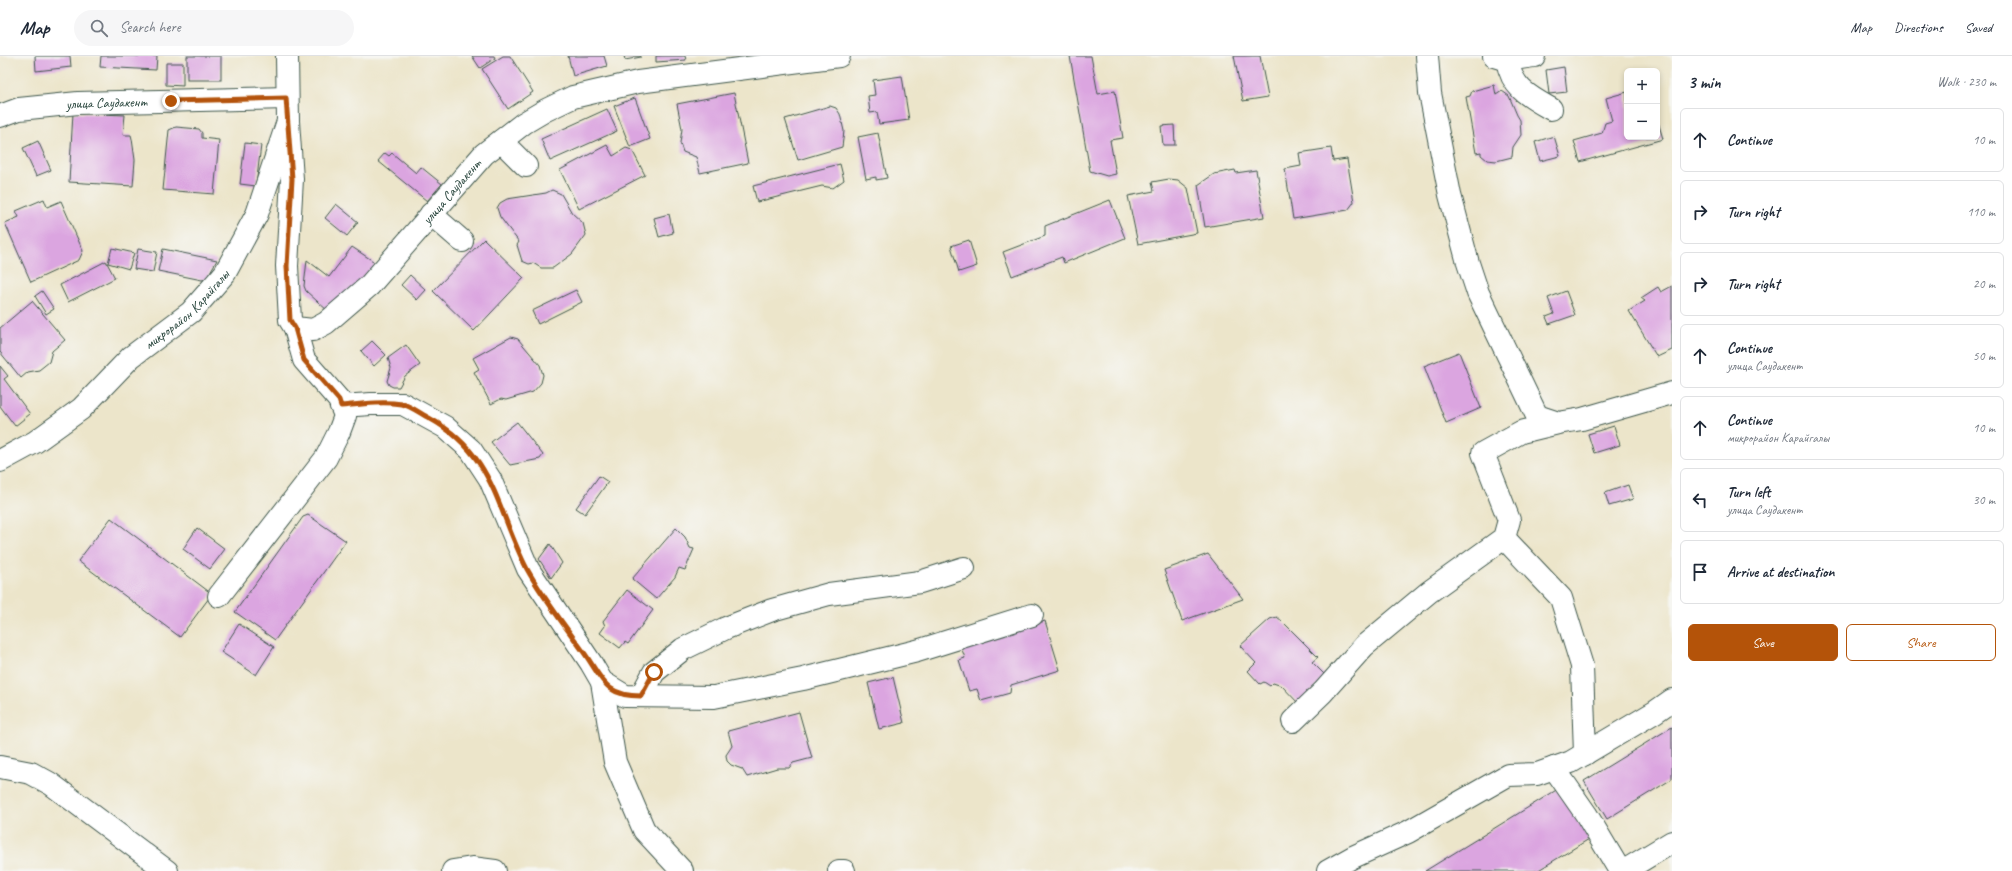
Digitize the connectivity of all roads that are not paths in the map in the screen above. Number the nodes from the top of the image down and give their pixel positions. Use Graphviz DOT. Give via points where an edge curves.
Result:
graph roads {
  1 [pos="287,56"];
  2 [pos="839,56"];
  3 [pos="1428,56"];
  4 [pos="1534,56"];
  5 [pos="1500,58"];
  6 [pos="286,98"];
  7 [pos="1551,109"];
  8 [pos="0,116"];
  9 [pos="288,121"];
  10 [pos="501,141"];
  11 [pos="526,166"];
  12 [pos="431,214"];
  13 [pos="462,242"];
  14 [pos="295,328"];
  15 [pos="1672,393"];
  16 [pos="341,406"];
  17 [pos="1558,423"];
  18 [pos="0,461"];
  19 [pos="1504,538"];
  20 [pos="964,568"];
  21 [pos="219,596"];
  22 [pos="1032,615"];
  23 [pos="602,682"];
  24 [pos="641,696"];
  25 [pos="1672,700"];
  26 [pos="1293,721"];
  27 [pos="1585,754"];
  28 [pos="0,767"];
  29 [pos="1554,768"];
  30 [pos="1672,842"];
  31 [pos="166,871"];
  32 [pos="453,871"];
  33 [pos="495,871"];
  34 [pos="682,871"];
  35 [pos="839,871"];
  36 [pos="844,871"];
  37 [pos="1328,871"];
  38 [pos="1620,871"];
  39 [pos="1624,871"];
  1 -- 6 [label="street, микрорайон Карайгалы"];
  2 -- 10 [label="street, улица Саудакент" via="638,82 574,98 524,123"];
  3 -- 17 [label="street" via="1430,92 1450,195 1478,293 1537,416"];
  4 -- 5 [label="street"];
  5 -- 7 [label="street" via="1524,94"];
  6 -- 8 [label="street, улица Саудакент" via="78,103 19,109"];
  6 -- 9 [label="street, микрорайон Карайгалы"];
  9 -- 14 [label="street" via="292,179 287,266 290,320"];
  9 -- 18 [label="street, микрорайон Карайгалы" via="257,214 220,278 191,312 131,357 81,409 35,442"];
  10 -- 11 [label="street"];
  10 -- 12 [label="street, улица Саудакент" via="484,154"];
  12 -- 13 [label="street"];
  12 -- 14 [label="street, улица Саудакент" via="369,286 326,323 313,330"];
  14 -- 16 [label="street" via="304,360 339,400"];
  15 -- 17 [label="street" via="1582,419"];
  16 -- 21 [label="street" via="345,416 326,458"];
  16 -- 23 [label="street" via="403,404 445,427 470,450 490,479 528,569"];
  17 -- 19 [label="street" via="1521,432 1483,453 1510,520"];
  19 -- 26 [label="street" via="1435,588 1364,646"];
  19 -- 27 [label="street" via="1560,598 1582,666"];
  20 -- 24 [label="street" via="920,582 829,594 772,610 726,628 683,649 654,672"];
  22 -- 24 [label="street" via="917,651 803,679 714,697"];
  23 -- 24 [label="street" via="625,696"];
  23 -- 34 [label="street" via="615,762 644,830"];
  25 -- 27 [label="street"];
  27 -- 29 [label="street"];
  28 -- 31 [label="street" via="31,772 51,784"];
  29 -- 37 [label="street" via="1537,774 1508,775 1408,832"];
  29 -- 38 [label="street" via="1586,814"];
  30 -- 39 [label="street"];
  32 -- 33 [label="street" via="472,868"];
  35 -- 36 [label="street"];
}
